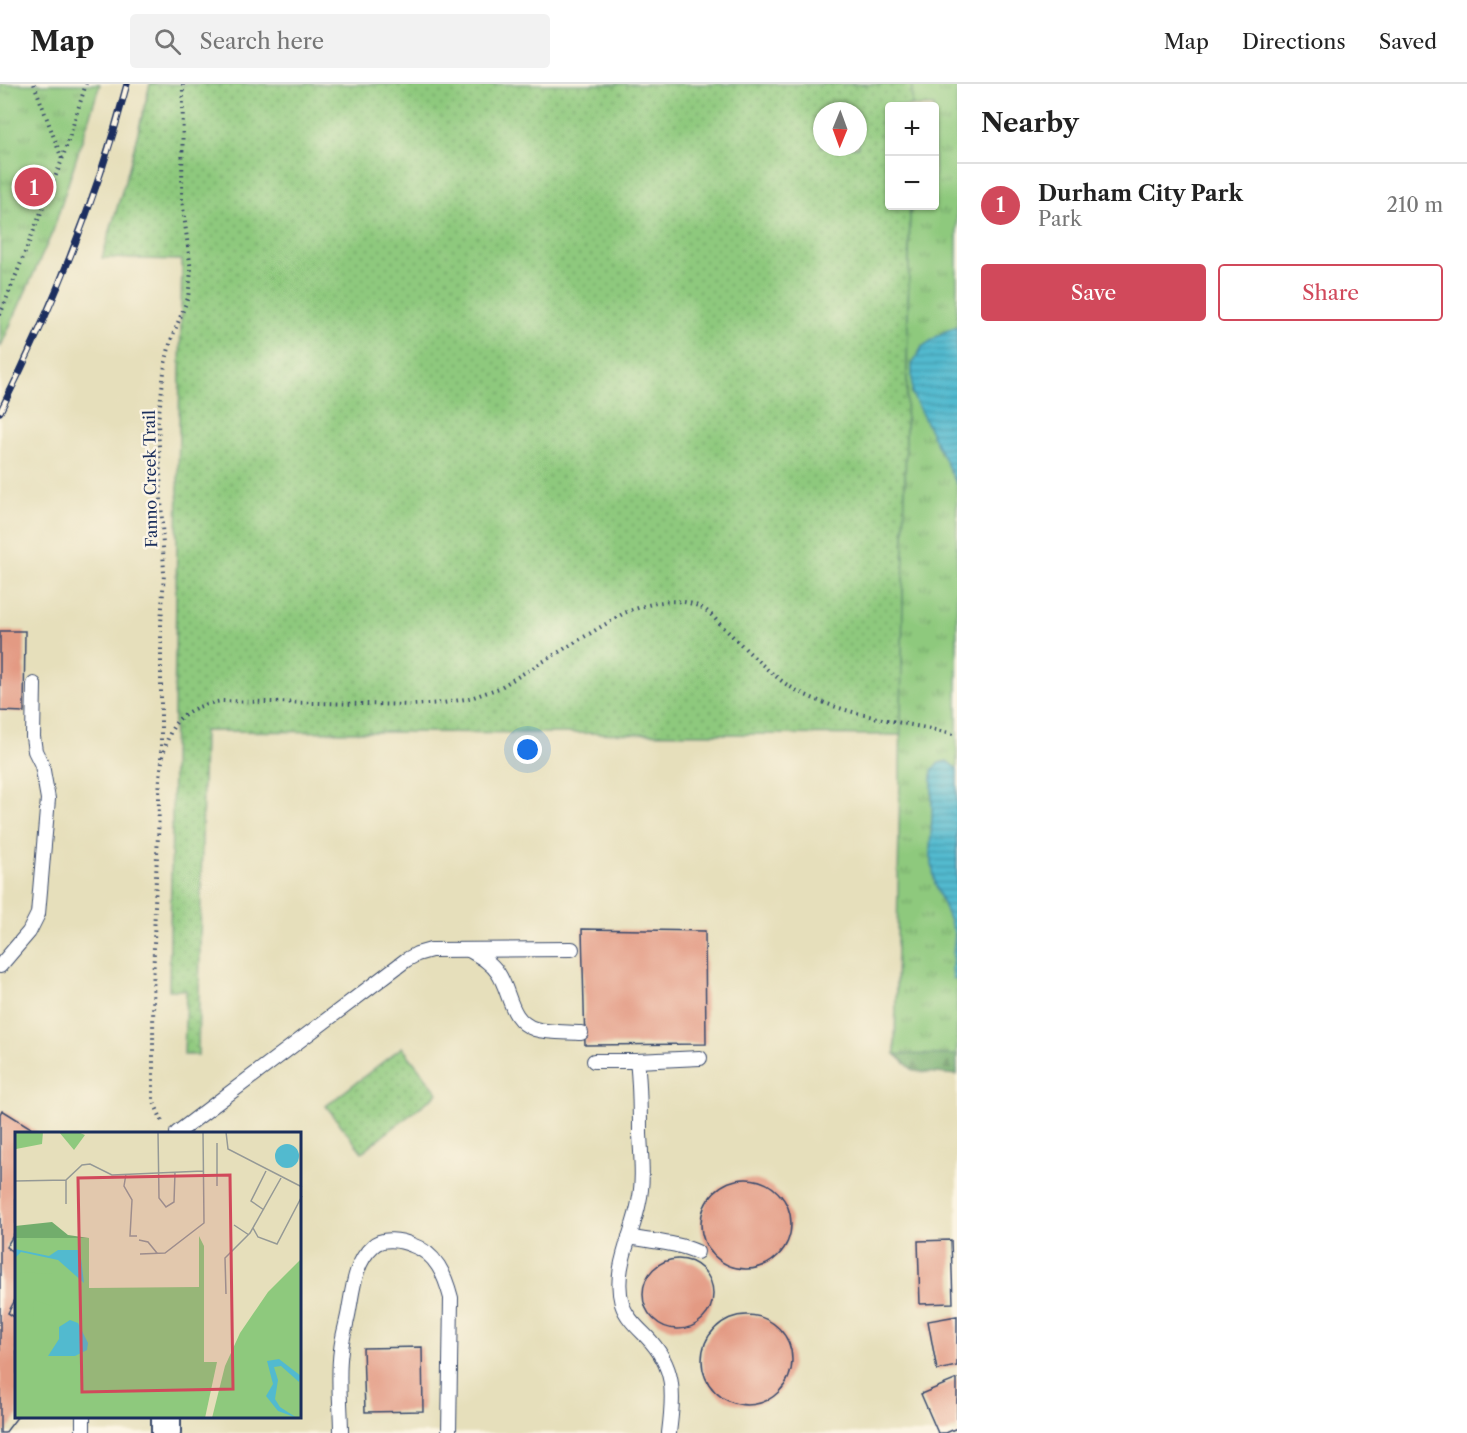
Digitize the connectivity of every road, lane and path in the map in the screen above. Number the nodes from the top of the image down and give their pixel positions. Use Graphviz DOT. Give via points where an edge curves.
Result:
graph roads {
  1 [pos="34,84"];
  2 [pos="86,84"];
  3 [pos="183,84"];
  4 [pos="62,160"];
  5 [pos="0,315"];
  6 [pos="34,684"];
  7 [pos="957,735"];
  8 [pos="161,771"];
  9 [pos="469,950"];
  10 [pos="572,950"];
  11 [pos="0,966"];
  12 [pos="581,1033"];
  13 [pos="700,1058"];
  14 [pos="594,1061"];
  15 [pos="637,1061"];
  16 [pos="163,1122"];
  17 [pos="178,1132"];
  18 [pos="629,1237"];
  19 [pos="697,1252"];
  20 [pos="341,1433"];
  21 [pos="449,1433"];
  22 [pos="669,1433"];
  1 -- 4 [label="path"];
  2 -- 4 [label="path"];
  3 -- 8 [label="path, Fanno Creek Trail" via="182,199 191,271 188,298 165,364 158,421 164,574 160,624"];
  4 -- 5 [label="path"];
  6 -- 11 [label="lane" via="33,737 48,799 38,914 29,932"];
  7 -- 8 [label="path" via="850,711 812,697 772,674 701,607 666,602 624,613 500,688 471,698 411,705 222,701 192,709 173,727"];
  8 -- 16 [label="path" via="154,907 153,1101"];
  9 -- 10 [label="lane"];
  9 -- 12 [label="lane" via="498,972 515,1014 524,1023 536,1029"];
  9 -- 17 [label="lane" via="432,950 406,960"];
  13 -- 15 [label="lane"];
  14 -- 15 [label="lane"];
  15 -- 18 [label="lane" via="642,1168 639,1203"];
  18 -- 19 [label="lane"];
  18 -- 22 [label="lane" via="620,1276 621,1302 626,1315 654,1344 671,1376"];
  20 -- 21 [label="lane" via="341,1350 356,1275 374,1244 388,1240 420,1247 440,1268 446,1281 451,1298"];
}
